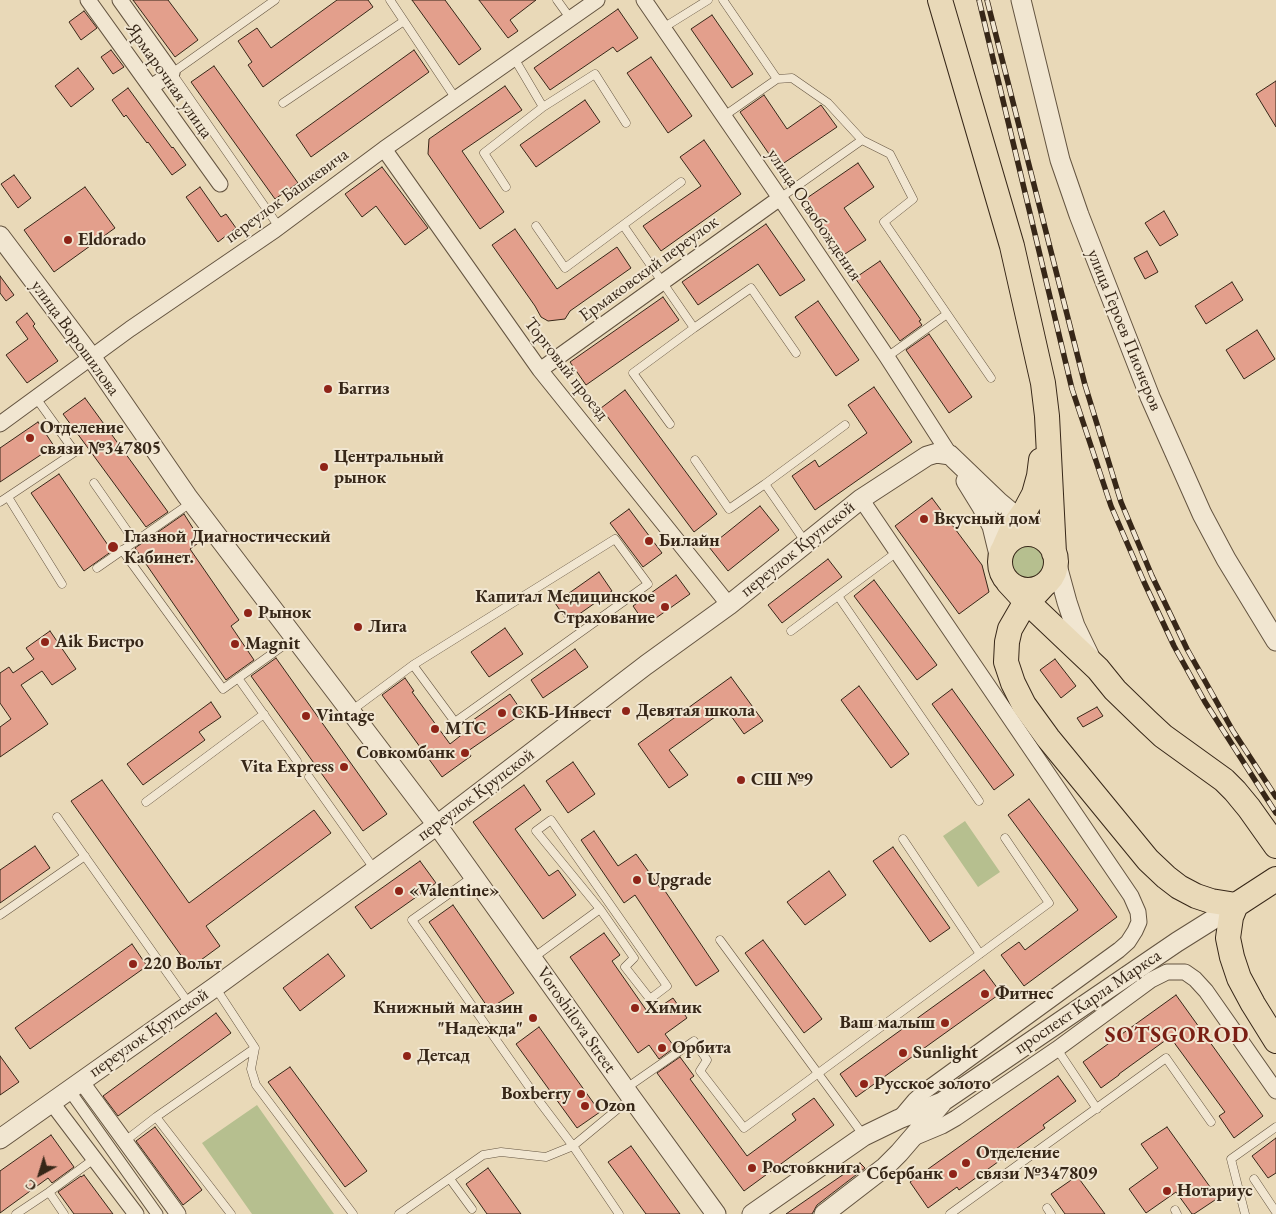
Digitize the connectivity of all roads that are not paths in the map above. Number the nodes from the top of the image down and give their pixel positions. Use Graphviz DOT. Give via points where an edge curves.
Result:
graph roads {
  1 [pos="88,0"];
  2 [pos="120,0"];
  3 [pos="274,0"];
  4 [pos="390,0"];
  5 [pos="557,0"];
  6 [pos="597,0"];
  7 [pos="644,0"];
  8 [pos="708,0"];
  9 [pos="723,0"];
  10 [pos="940,0"];
  11 [pos="1020,0"];
  12 [pos="570,18"];
  13 [pos="404,21"];
  14 [pos="663,28"];
  15 [pos="514,58"];
  16 [pos="172,73"];
  17 [pos="777,80"];
  18 [pos="151,87"];
  19 [pos="456,99"];
  20 [pos="283,103"];
  21 [pos="543,107"];
  22 [pos="724,116"];
  23 [pos="626,123"];
  24 [pos="862,140"];
  25 [pos="384,149"];
  26 [pos="681,182"];
  27 [pos="220,184"];
  28 [pos="506,187"];
  29 [pos="780,198"];
  30 [pos="536,226"];
  31 [pos="623,226"];
  32 [pos="279,227"];
  33 [pos="0,236"];
  34 [pos="662,283"];
  35 [pos="947,314"];
  36 [pos="694,328"];
  37 [pos="796,353"];
  38 [pos="887,356"];
  39 [pos="92,358"];
  40 [pos="540,370"];
  41 [pos="991,378"];
  42 [pos="36,398"];
  43 [pos="1047,416"];
  44 [pos="0,424"];
  45 [pos="670,424"];
  46 [pos="845,425"];
  47 [pos="950,455"];
  48 [pos="695,460"];
  49 [pos="94,483"];
  50 [pos="765,484"];
  51 [pos="8,497"];
  52 [pos="861,499"];
  53 [pos="0,502"];
  54 [pos="192,502"];
  55 [pos="1020,519"];
  56 [pos="135,542"];
  57 [pos="806,543"];
  58 [pos="122,550"];
  59 [pos="1052,551"];
  60 [pos="897,552"];
  61 [pos="1002,553"];
  62 [pos="97,568"];
  63 [pos="62,584"];
  64 [pos="1035,594"];
  65 [pos="838,596"];
  66 [pos="729,605"];
  67 [pos="791,631"];
  68 [pos="296,637"];
  69 [pos="1276,641"];
  70 [pos="413,665"];
  71 [pos="1098,669"];
  72 [pos="238,678"];
  73 [pos="351,711"];
  74 [pos="264,714"];
  75 [pos="297,761"];
  76 [pos="308,777"];
  77 [pos="979,801"];
  78 [pos="146,802"];
  79 [pos="57,817"];
  80 [pos="437,825"];
  81 [pos="1005,838"];
  82 [pos="903,840"];
  83 [pos="1276,846"];
  84 [pos="85,856"];
  85 [pos="375,870"];
  86 [pos="474,876"];
  87 [pos="1276,879"];
  88 [pos="1236,905"];
  89 [pos="600,909"];
  90 [pos="0,915"];
  91 [pos="720,940"];
  92 [pos="980,954"];
  93 [pos="533,958"];
  94 [pos="215,987"];
  95 [pos="190,1005"];
  96 [pos="1276,1041"];
  97 [pos="255,1048"];
  98 [pos="1058,1049"];
  99 [pos="819,1073"];
  100 [pos="75,1086"];
  101 [pos="1276,1091"];
  102 [pos="628,1093"];
  103 [pos="52,1102"];
  104 [pos="942,1102"];
  105 [pos="1097,1109"];
  106 [pos="156,1116"];
  107 [pos="899,1119"];
  108 [pos="1211,1122"];
  109 [pos="1276,1128"];
  110 [pos="1,1135"];
  111 [pos="864,1136"];
  112 [pos="912,1139"];
  113 [pos="125,1141"];
  114 [pos="573,1146"];
  115 [pos="94,1159"];
  116 [pos="450,1179"];
  117 [pos="1254,1179"];
  118 [pos="48,1192"];
  119 [pos="472,1209"];
  120 [pos="1276,1212"];
  121 [pos="16,1214"];
  122 [pos="64,1214"];
  123 [pos="136,1214"];
  124 [pos="157,1214"];
  125 [pos="178,1214"];
  126 [pos="230,1214"];
  127 [pos="353,1214"];
  128 [pos="399,1214"];
  129 [pos="620,1214"];
  130 [pos="716,1214"];
  131 [pos="752,1214"];
  132 [pos="824,1214"];
  133 [pos="950,1214"];
  134 [pos="1245,1214"];
  1 -- 18 [label="street, Ярмарочная улица"];
  2 -- 16 [label="street"];
  3 -- 16 [label="lane"];
  4 -- 13 [label="lane"];
  5 -- 12 [label="lane"];
  6 -- 12 [label="street, переулок Башкевича"];
  7 -- 14 [label="street, улица Освобождения"];
  8 -- 14 [label="lane"];
  9 -- 17 [label="lane"];
  10 -- 43 [label="main road" via="1012,246"];
  11 -- 69 [label="street, улица Героев Пионеров" via="1060,160 1150,397 1202,514"];
  12 -- 15 [label="street, переулок Башкевича"];
  13 -- 19 [label="lane"];
  13 -- 20 [label="lane"];
  14 -- 22 [label="street, улица Освобождения"];
  15 -- 19 [label="street, переулок Башкевича"];
  15 -- 21 [label="lane"];
  16 -- 18 [label="street"];
  16 -- 32 [label="lane"];
  17 -- 22 [label="lane"];
  17 -- 24 [label="lane" via="792,78 828,102"];
  18 -- 27 [label="street, Ярмарочная улица"];
  19 -- 25 [label="street, переулок Башкевича"];
  21 -- 23 [label="lane" via="595,74"];
  21 -- 28 [label="lane" via="484,153"];
  22 -- 29 [label="street, улица Освобождения"];
  24 -- 29 [label="lane"];
  24 -- 35 [label="lane" via="890,154 913,199 884,222"];
  25 -- 32 [label="street, переулок Башкевича"];
  25 -- 40 [label="street, Торговый проезд"];
  26 -- 31 [label="lane"];
  29 -- 34 [label="street, Ермаковский переулок"];
  29 -- 38 [label="street, улица Освобождения"];
  30 -- 31 [label="lane" via="564,268"];
  31 -- 34 [label="lane"];
  32 -- 39 [label="street, переулок Башкевича"];
  33 -- 39 [label="street, улица Ворошилова"];
  34 -- 36 [label="lane"];
  34 -- 40 [label="street, Ермаковский переулок"];
  35 -- 38 [label="lane"];
  35 -- 41 [label="lane"];
  36 -- 37 [label="lane" via="752,288"];
  36 -- 45 [label="lane" via="633,373"];
  38 -- 47 [label="street, улица Освобождения"];
  39 -- 42 [label="street, переулок Башкевича"];
  39 -- 54 [label="street, улица Ворошилова"];
  40 -- 66 [label="street, Торговый проезд"];
  42 -- 44 [label="street, переулок Башкевича"];
  42 -- 51 [label="lane" via="75,452"];
  43 -- 55 [label="main road" via="1039,476 1034,494"];
  43 -- 59 [label="main road"];
  46 -- 50 [label="lane"];
  47 -- 52 [label="street, переулок Крупской" via="937,453 927,456"];
  47 -- 55 [label="street"];
  47 -- 61 [label="street" via="982,507"];
  48 -- 50 [label="lane" via="729,509"];
  49 -- 56 [label="lane"];
  50 -- 57 [label="lane"];
  51 -- 53 [label="lane"];
  51 -- 63 [label="lane"];
  52 -- 57 [label="street, переулок Крупской"];
  52 -- 60 [label="street"];
  54 -- 56 [label="lane"];
  54 -- 68 [label="street, улица Ворошилова"];
  55 -- 59 [label="street"];
  55 -- 61 [label="main road"];
  56 -- 58 [label="lane"];
  57 -- 66 [label="street, переулок Крупской"];
  58 -- 62 [label="lane"];
  58 -- 72 [label="lane" via="223,689"];
  59 -- 61 [label="main road" via="1040,537 1027,534 1014,538"];
  59 -- 64 [label="main road" via="1055,569"];
  59 -- 71 [label="street" via="1075,626"];
  60 -- 65 [label="lane"];
  60 -- 107 [label="street" via="1131,896 1139,922 1136,931 1119,950 926,1091"];
  61 -- 64 [label="main road" via="1002,572 1008,582"];
  64 -- 71 [label="main road"];
  64 -- 88 [label="main road" via="1010,629 1006,652 1013,683 1024,705 1148,860 1166,877 1196,896 1211,902"];
  65 -- 67 [label="lane"];
  65 -- 77 [label="lane"];
  66 -- 80 [label="street, переулок Крупской" via="646,664"];
  68 -- 72 [label="lane"];
  68 -- 73 [label="street, улица Ворошилова"];
  70 -- 70 [label="lane" via="455,722 648,584 615,539"];
  70 -- 73 [label="lane"];
  71 -- 83 [label="main road" via="1163,736 1224,780"];
  72 -- 74 [label="lane"];
  73 -- 80 [label="street, улица Ворошилова"];
  74 -- 75 [label="lane"];
  74 -- 78 [label="lane"];
  76 -- 85 [label="lane"];
  79 -- 84 [label="lane"];
  80 -- 85 [label="street, переулок Крупской"];
  80 -- 86 [label="street, Voroshilova Street"];
  81 -- 92 [label="lane" via="1049,902"];
  82 -- 92 [label="lane"];
  84 -- 90 [label="lane"];
  84 -- 95 [label="lane"];
  85 -- 94 [label="street, переулок Крупской"];
  86 -- 93 [label="street, Voroshilova Street"];
  86 -- 114 [label="lane" via="412,920"];
  87 -- 88 [label="main road"];
  88 -- 96 [label="main road" via="1228,938 1232,957 1239,978"];
  88 -- 104 [label="street, проспект Карла Маркса"];
  89 -- 89 [label="lane" via="634,958 625,967 650,999 667,986 551,820 536,831"];
  89 -- 93 [label="lane"];
  91 -- 99 [label="lane"];
  92 -- 99 [label="lane"];
  93 -- 102 [label="street, Voroshilova Street"];
  94 -- 95 [label="street, переулок Крупской"];
  94 -- 97 [label="lane"];
  95 -- 100 [label="street, переулок Крупской"];
  97 -- 106 [label="lane"];
  97 -- 127 [label="lane" via="251,1069 256,1085"];
  98 -- 101 [label="street" via="1151,980 1167,972 1185,972 1206,991"];
  98 -- 105 [label="lane"];
  98 -- 112 [label="street" via="956,1118"];
  99 -- 102 [label="lane" via="744,1128 700,1071 707,1060 694,1041"];
  99 -- 111 [label="lane"];
  100 -- 103 [label="street, переулок Крупской"];
  100 -- 113 [label="street"];
  100 -- 124 [label="street"];
  102 -- 114 [label="lane"];
  102 -- 130 [label="street, Voroshilova Street"];
  103 -- 110 [label="street, переулок Крупской"];
  103 -- 115 [label="street"];
  104 -- 107 [label="street, проспект Карла Маркса"];
  104 -- 112 [label="street, проспект Карла Маркса"];
  105 -- 108 [label="lane" via="1166,1058"];
  105 -- 133 [label="lane"];
  106 -- 113 [label="lane"];
  106 -- 126 [label="lane"];
  107 -- 111 [label="street, проспект Карла Маркса"];
  109 -- 134 [label="lane" via="1231,1159"];
  111 -- 131 [label="street, проспект Карла Маркса"];
  112 -- 132 [label="street, проспект Карла Маркса" via="884,1167"];
  113 -- 125 [label="street"];
  114 -- 116 [label="lane" via="546,1157 501,1152 483,1155"];
  114 -- 129 [label="lane"];
  115 -- 118 [label="lane"];
  115 -- 123 [label="street"];
  116 -- 119 [label="lane"];
  116 -- 128 [label="lane"];
  117 -- 120 [label="lane"];
  118 -- 121 [label="lane"];
  118 -- 122 [label="lane"];
}
